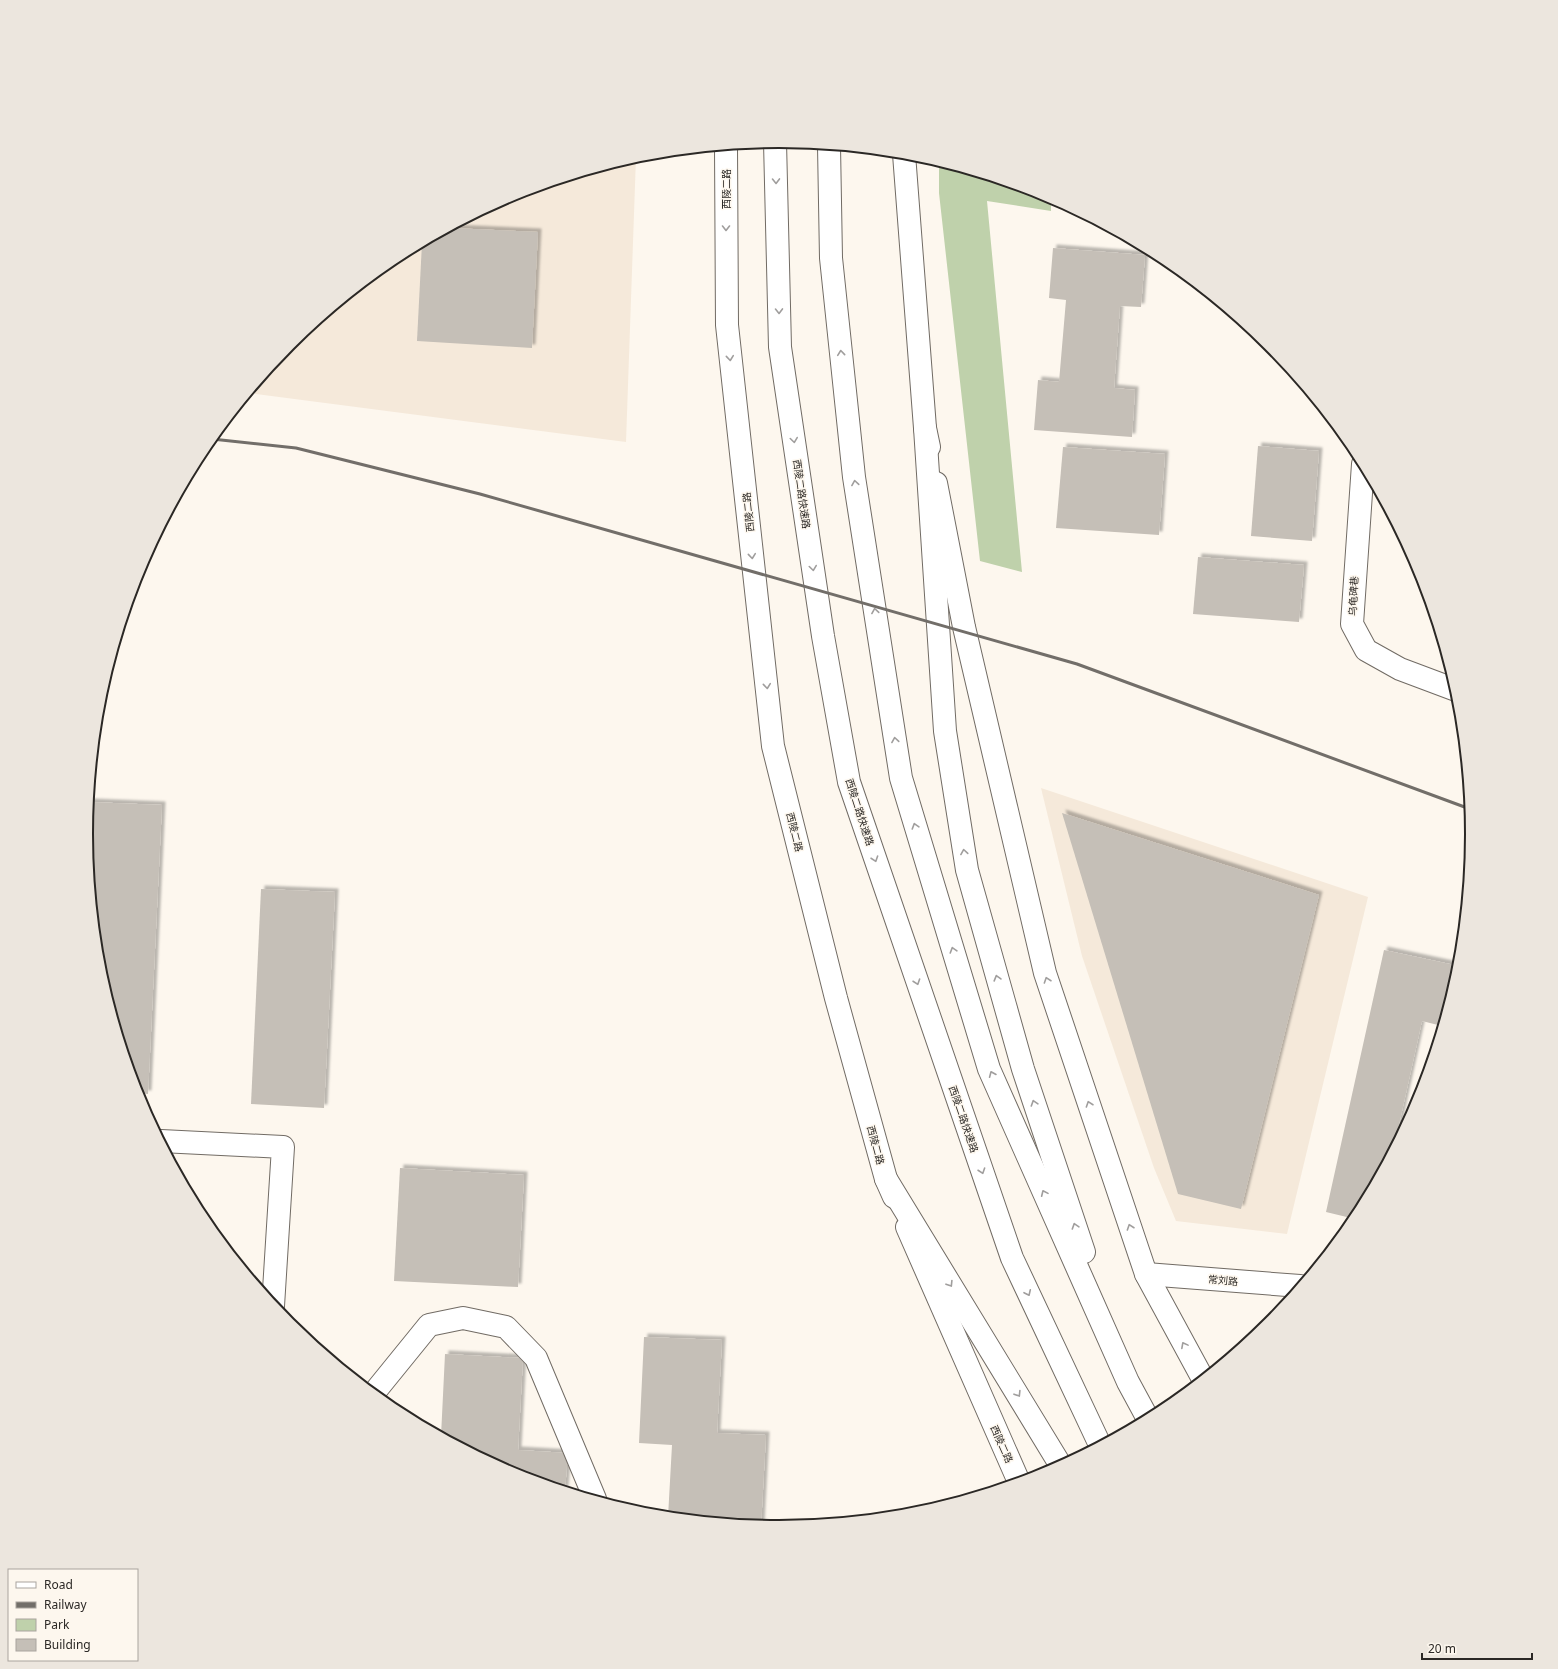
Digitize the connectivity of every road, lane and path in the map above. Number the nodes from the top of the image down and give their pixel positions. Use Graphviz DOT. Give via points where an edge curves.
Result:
graph roads {
  1 [pos="775,148"];
  2 [pos="726,151"];
  3 [pos="830,151"];
  4 [pos="904,160"];
  5 [pos="925,428"];
  6 [pos="1362,475"];
  7 [pos="1449,687"];
  8 [pos="166,1141"];
  9 [pos="886,1179"];
  10 [pos="1146,1274"];
  11 [pos="1296,1286"];
  12 [pos="273,1298"];
  13 [pos="1201,1376"];
  14 [pos="1128,1382"];
  15 [pos="376,1390"];
  16 [pos="1145,1414"];
  17 [pos="1098,1441"];
  18 [pos="1058,1461"];
  19 [pos="1018,1477"];
  20 [pos="593,1494"];
  1 -- 17 [label="main road, 西陵二路快速路, one-way" via="780,347 823,636 849,782 1012,1258"];
  2 -- 9 [label="main road, 西陵二路, one-way" via="727,325 773,746 836,998"];
  14 -- 3 [label="main road, one-way" via="989,1069 901,778 854,477 831,258"];
  4 -- 5 [label="main road"];
  10 -- 5 [label="main road, one-way" via="1045,973 964,627"];
  14 -- 5 [label="main road, one-way" via="1023,1069 967,870 945,731"];
  6 -- 7 [label="main road, 乌龟碑巷" via="1352,624 1366,650 1400,669"];
  8 -- 12 [label="main road" via="283,1147"];
  9 -- 18 [label="main road, one-way"];
  9 -- 19 [label="main road, 西陵二路"];
  10 -- 11 [label="main road, 常刘路"];
  13 -- 10 [label="main road, one-way"];
  14 -- 16 [label="main road"];
  15 -- 20 [label="main road" via="429,1325 463,1318 506,1328 536,1358"];
}
